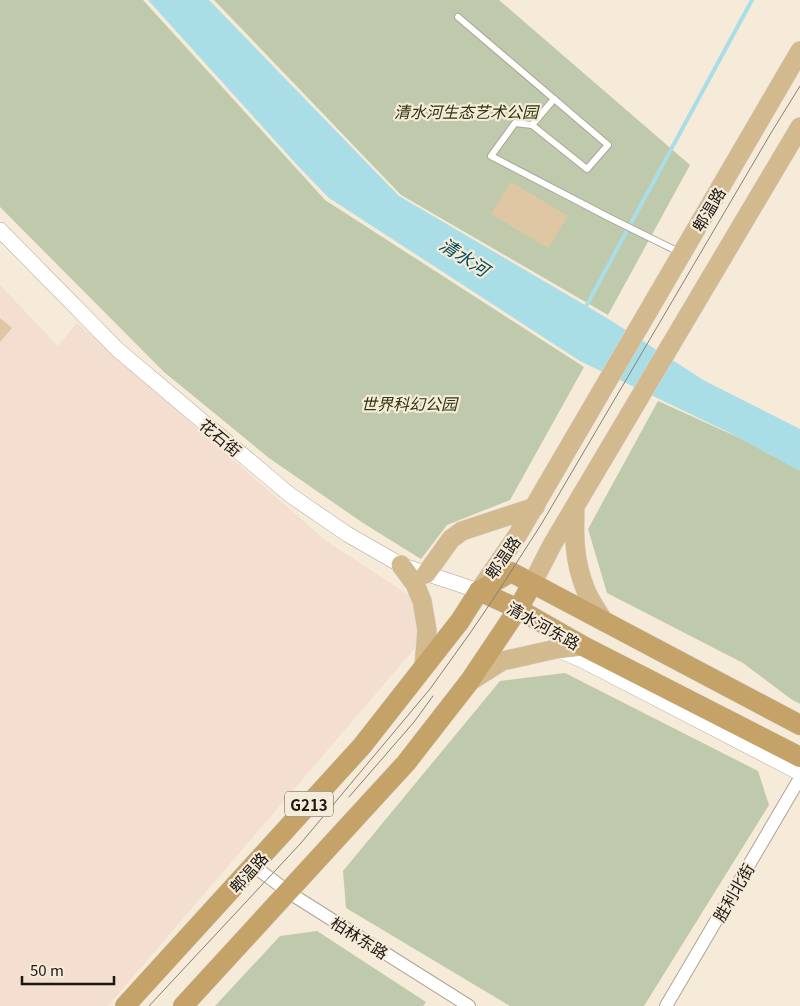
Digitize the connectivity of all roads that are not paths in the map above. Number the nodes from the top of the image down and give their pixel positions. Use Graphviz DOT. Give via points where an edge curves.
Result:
graph roads {
  1 [pos="458,17"];
  2 [pos="800,52"];
  3 [pos="554,99"];
  4 [pos="532,125"];
  5 [pos="800,127"];
  6 [pos="0,230"];
  7 [pos="682,253"];
  8 [pos="575,506"];
  9 [pos="535,507"];
  10 [pos="401,565"];
  11 [pos="426,574"];
  12 [pos="532,584"];
  13 [pos="479,591"];
  14 [pos="518,609"];
  15 [pos="604,622"];
  16 [pos="583,646"];
  17 [pos="556,649"];
  18 [pos="424,666"];
  19 [pos="469,682"];
  20 [pos="800,725"];
  21 [pos="800,757"];
  22 [pos="800,773"];
  23 [pos="800,778"];
  24 [pos="253,866"];
  25 [pos="288,892"];
  26 [pos="125,1006"];
  27 [pos="183,1006"];
  28 [pos="469,1006"];
  29 [pos="666,1006"];
  1 -- 3 [label="lane"];
  2 -- 7 [label="main road, 郫温路"];
  3 -- 4 [label="lane"];
  3 -- 4 [label="lane" via="608,145 587,169"];
  4 -- 7 [label="lane" via="515,123 491,156"];
  5 -- 8 [label="main road"];
  6 -- 10 [label="street, 花石街" via="118,350 290,495 347,534"];
  7 -- 9 [label="main road, 郫温路"];
  8 -- 12 [label="main road"];
  8 -- 15 [label="main road" via="576,561 585,590"];
  9 -- 11 [label="main road" via="462,531 451,539"];
  9 -- 13 [label="main road, 郫温路"];
  10 -- 11 [label="street, 花石街"];
  10 -- 18 [label="main road" via="415,584 422,601 427,630"];
  11 -- 13 [label="street, 花石街"];
  12 -- 13 [label="highway, 清水河东路 / G213" via="511,572"];
  12 -- 14 [label="highway"];
  12 -- 15 [label="highway, 清水河东路 / G213"];
  13 -- 14 [label="highway, 清水河东路"];
  13 -- 18 [label="highway, 郫温路 / G213"];
  14 -- 16 [label="highway, 清水河东路"];
  14 -- 19 [label="highway, G213"];
  15 -- 20 [label="highway, 清水河东路 / G213"];
  16 -- 17 [label="main road"];
  16 -- 21 [label="highway, 清水河东路"];
  17 -- 19 [label="main road" via="502,661"];
  17 -- 22 [label="street"];
  18 -- 24 [label="highway, 郫温路 / G213" via="362,746"];
  19 -- 25 [label="highway, G213" via="406,764"];
  23 -- 29 [label="street, 胜利北街"];
  24 -- 25 [label="street, 柏林东路"];
  24 -- 26 [label="highway, 郫温路 / G213"];
  25 -- 27 [label="highway, G213"];
  25 -- 28 [label="street, 柏林东路"];
}
